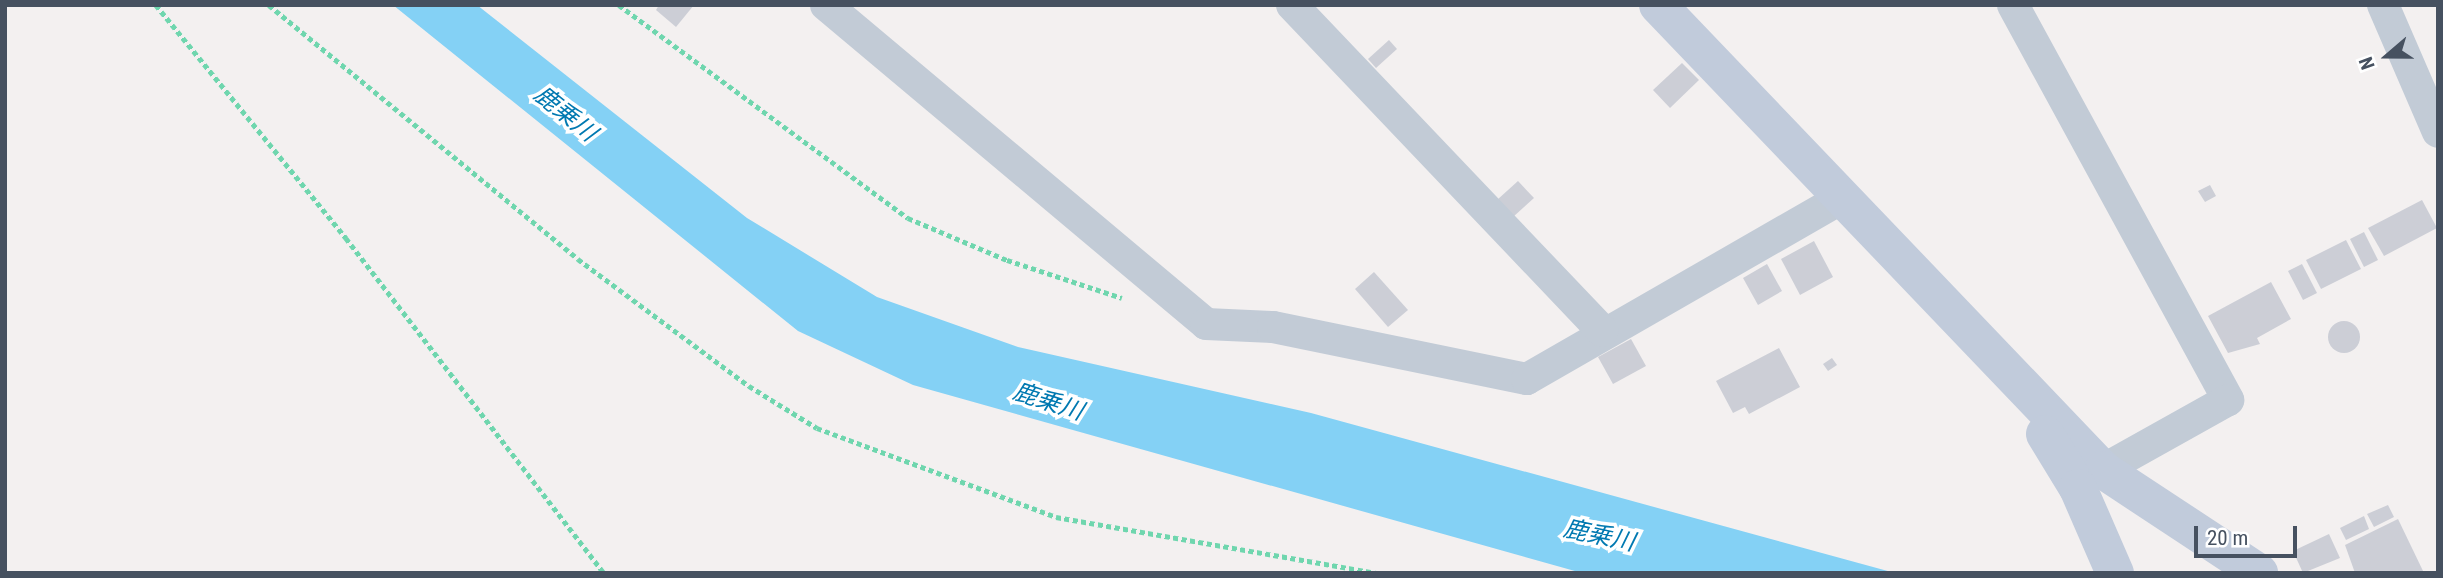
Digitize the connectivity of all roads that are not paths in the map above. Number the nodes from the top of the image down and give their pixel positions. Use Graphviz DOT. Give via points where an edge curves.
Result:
graph roads {
  1 [pos="826,5"];
  2 [pos="1292,5"];
  3 [pos="1658,5"];
  4 [pos="2013,5"];
  5 [pos="2383,5"];
  6 [pos="2438,132"];
  7 [pos="1840,199"];
  8 [pos="1602,331"];
  9 [pos="2009,375"];
  10 [pos="2102,470"];
  11 [pos="2115,573"];
  12 [pos="2259,573"];
  1 -- 8 [label="street" via="1206,324 1273,327 1527,379"];
  2 -- 8 [label="street"];
  3 -- 7 [label="street"];
  4 -- 10 [label="street" via="2228,400"];
  5 -- 6 [label="street"];
  7 -- 8 [label="street"];
  7 -- 9 [label="street"];
  9 -- 10 [label="street"];
  9 -- 11 [label="street" via="2078,488"];
  10 -- 12 [label="street"];
}
